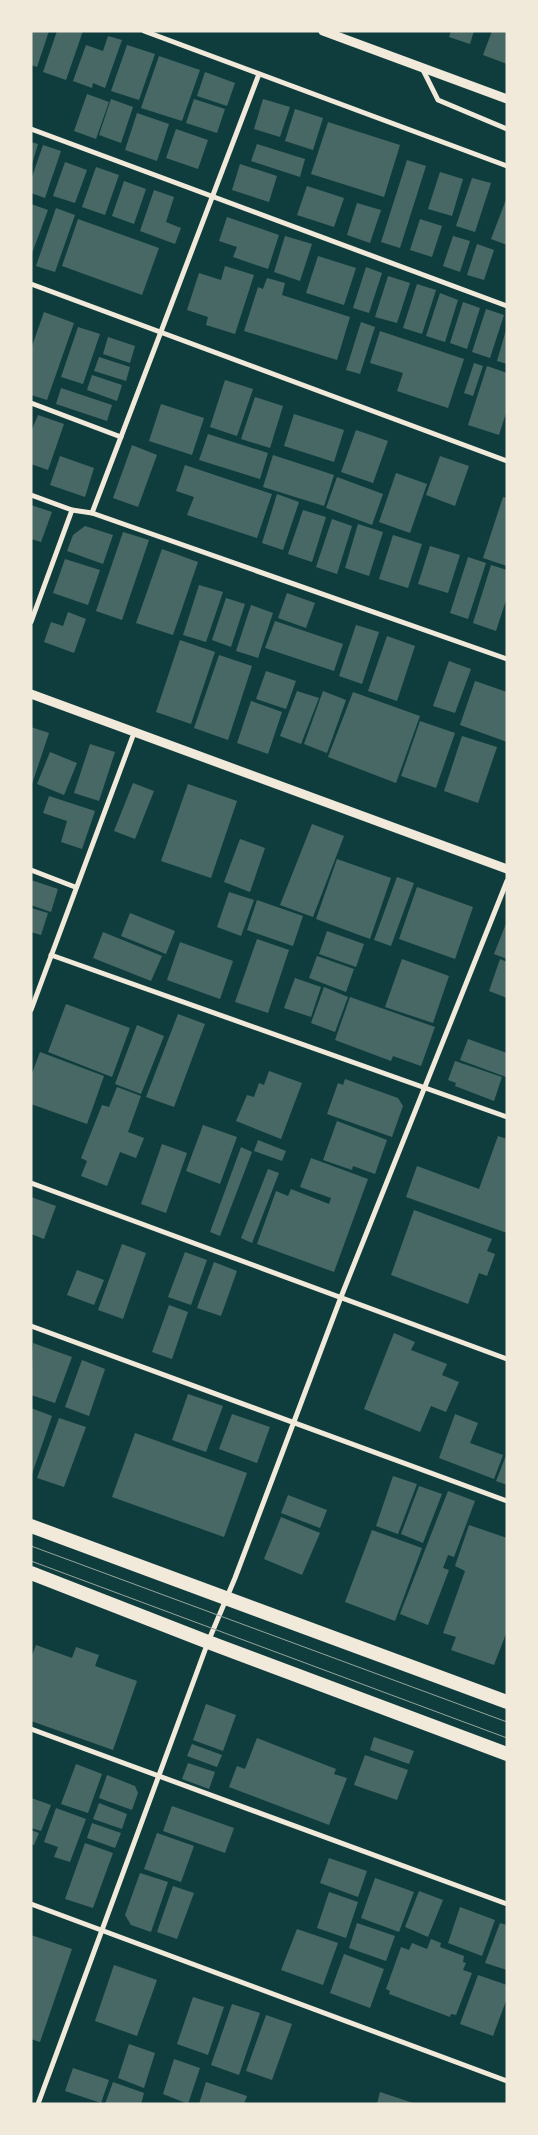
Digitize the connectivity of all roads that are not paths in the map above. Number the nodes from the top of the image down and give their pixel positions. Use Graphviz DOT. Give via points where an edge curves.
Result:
graph roads {
  1 [pos="144,31"];
  2 [pos="323,31"];
  3 [pos="421,66"];
  4 [pos="259,74"];
  5 [pos="507,99"];
  6 [pos="31,129"];
  7 [pos="507,129"];
  8 [pos="507,166"];
  9 [pos="212,197"];
  10 [pos="31,284"];
  11 [pos="507,306"];
  12 [pos="160,332"];
  13 [pos="31,403"];
  14 [pos="121,437"];
  15 [pos="507,460"];
  16 [pos="31,495"];
  17 [pos="72,510"];
  18 [pos="92,513"];
  19 [pos="31,622"];
  20 [pos="507,659"];
  21 [pos="31,694"];
  22 [pos="134,733"];
  23 [pos="507,869"];
  24 [pos="31,870"];
  25 [pos="507,881"];
  26 [pos="75,887"];
  27 [pos="51,955"];
  28 [pos="31,1010"];
  29 [pos="424,1087"];
  30 [pos="507,1117"];
  31 [pos="31,1183"];
  32 [pos="341,1297"];
  33 [pos="31,1326"];
  34 [pos="507,1359"];
  35 [pos="293,1424"];
  36 [pos="507,1501"];
  37 [pos="31,1526"];
  38 [pos="31,1573"];
  39 [pos="227,1598"];
  40 [pos="208,1642"];
  41 [pos="507,1702"];
  42 [pos="31,1729"];
  43 [pos="507,1754"];
  44 [pos="160,1776"];
  45 [pos="31,1904"];
  46 [pos="507,1904"];
  47 [pos="103,1931"];
  48 [pos="507,2081"];
  49 [pos="38,2104"];
  1 -- 4 [label="street"];
  2 -- 3 [label="street"];
  3 -- 5 [label="street"];
  3 -- 7 [label="street" via="438,100"];
  4 -- 8 [label="street"];
  4 -- 9 [label="street"];
  6 -- 9 [label="street"];
  9 -- 11 [label="street"];
  9 -- 12 [label="street"];
  10 -- 12 [label="street"];
  12 -- 14 [label="street"];
  12 -- 15 [label="street"];
  13 -- 14 [label="street"];
  14 -- 18 [label="street"];
  16 -- 17 [label="street"];
  17 -- 18 [label="street"];
  17 -- 19 [label="street"];
  18 -- 20 [label="street"];
  21 -- 22 [label="street"];
  22 -- 23 [label="street"];
  22 -- 26 [label="street"];
  24 -- 26 [label="street"];
  25 -- 29 [label="street"];
  26 -- 27 [label="street"];
  27 -- 28 [label="street"];
  27 -- 29 [label="street"];
  29 -- 30 [label="street"];
  29 -- 32 [label="street"];
  31 -- 32 [label="street"];
  32 -- 34 [label="street"];
  32 -- 35 [label="street"];
  33 -- 35 [label="street"];
  35 -- 36 [label="street"];
  35 -- 39 [label="street"];
  37 -- 39 [label="highway"];
  38 -- 40 [label="highway"];
  39 -- 40 [label="street"];
  39 -- 41 [label="highway"];
  40 -- 43 [label="highway"];
  40 -- 44 [label="street"];
  42 -- 44 [label="street"];
  44 -- 46 [label="street"];
  44 -- 47 [label="street"];
  45 -- 47 [label="street"];
  47 -- 48 [label="street"];
  47 -- 49 [label="street"];
}
